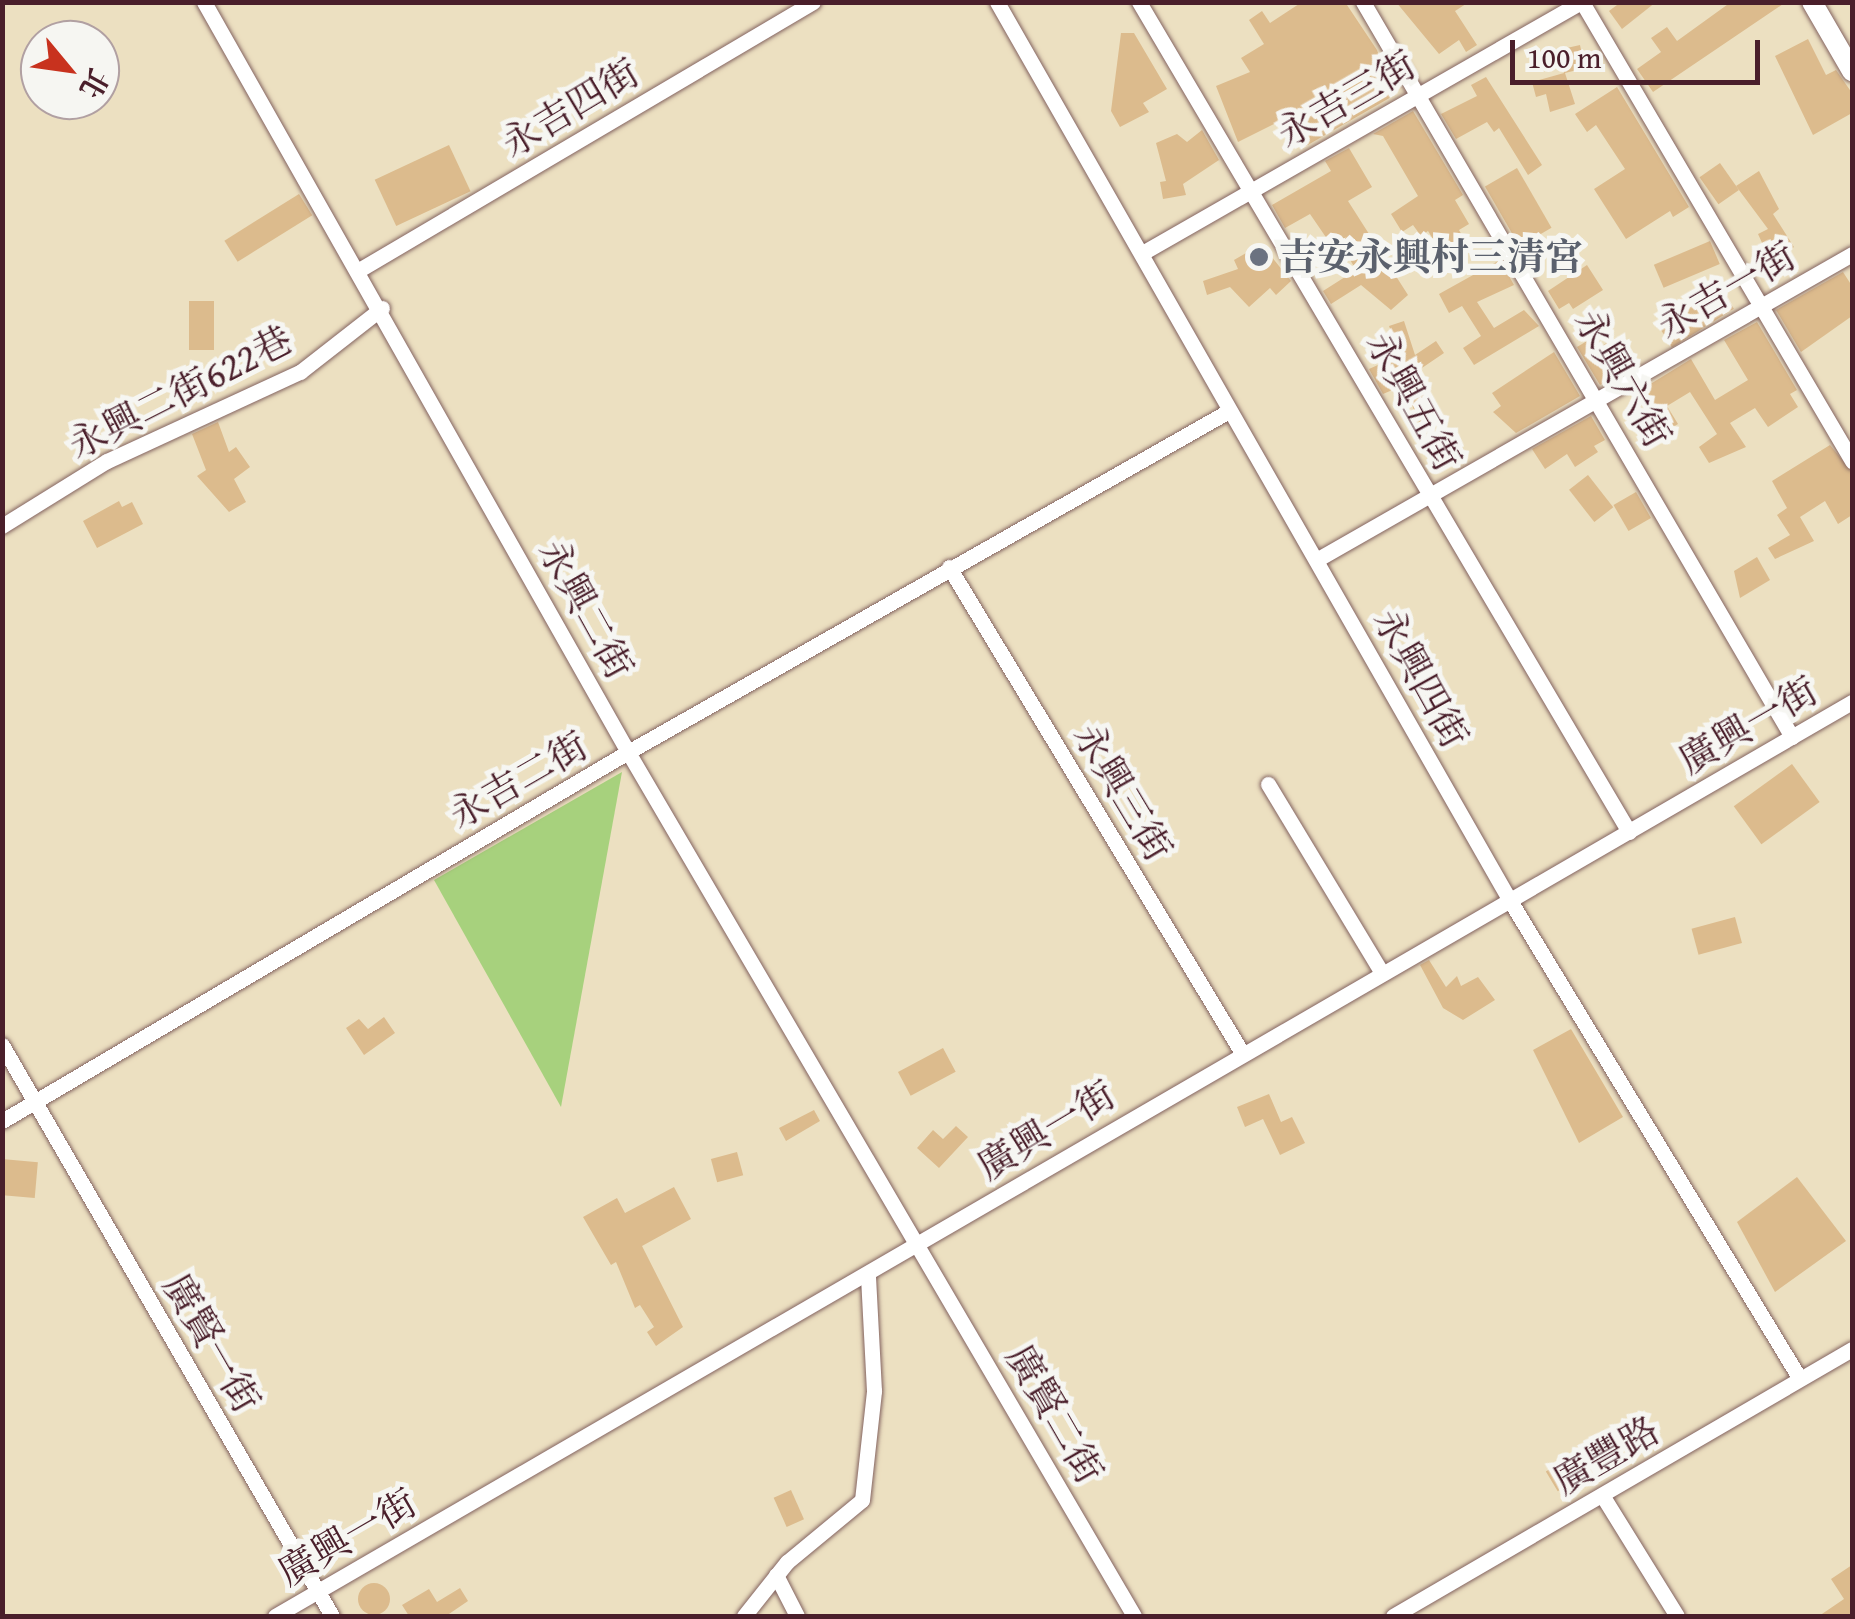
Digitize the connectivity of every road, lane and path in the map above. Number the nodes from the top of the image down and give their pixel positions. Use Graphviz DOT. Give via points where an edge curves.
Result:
graph roads {
  1 [pos="204,2"];
  2 [pos="813,2"];
  3 [pos="998,2"];
  4 [pos="1139,2"];
  5 [pos="1363,2"];
  6 [pos="1581,2"];
  7 [pos="1812,2"];
  8 [pos="1852,71"];
  9 [pos="1418,96"];
  10 [pos="1253,190"];
  11 [pos="1144,252"];
  12 [pos="1852,254"];
  13 [pos="359,270"];
  14 [pos="1760,306"];
  15 [pos="382,308"];
  16 [pos="1600,401"];
  17 [pos="1227,412"];
  18 [pos="1852,461"];
  19 [pos="1430,498"];
  20 [pos="2,526"];
  21 [pos="1318,559"];
  22 [pos="949,567"];
  23 [pos="1852,702"];
  24 [pos="1792,737"];
  25 [pos="628,752"];
  26 [pos="1268,784"];
  27 [pos="1629,832"];
  28 [pos="1509,899"];
  29 [pos="1381,971"];
  30 [pos="2,1046"];
  31 [pos="1241,1050"];
  32 [pos="35,1102"];
  33 [pos="2,1121"];
  34 [pos="919,1244"];
  35 [pos="868,1276"];
  36 [pos="1852,1349"];
  37 [pos="1800,1379"];
  38 [pos="1602,1496"];
  39 [pos="776,1576"];
  40 [pos="317,1592"];
  41 [pos="274,1616"];
  42 [pos="332,1616"];
  43 [pos="744,1616"];
  44 [pos="797,1616"];
  45 [pos="1134,1616"];
  46 [pos="1393,1616"];
  47 [pos="1677,1616"];
  1 -- 13 [label="street, 永興二街"];
  2 -- 13 [label="street, 永吉四街"];
  3 -- 11 [label="street, 永興四街"];
  4 -- 10 [label="street, 永興五街"];
  5 -- 9 [label="street, 永興六街"];
  6 -- 9 [label="street, 永吉三街"];
  6 -- 14 [label="street"];
  7 -- 8 [label="street"];
  9 -- 10 [label="street, 永吉三街"];
  9 -- 16 [label="street, 永興六街"];
  10 -- 11 [label="street, 永吉三街"];
  10 -- 19 [label="street, 永興五街"];
  11 -- 17 [label="street, 永興四街"];
  12 -- 14 [label="street, 永吉一街"];
  13 -- 15 [label="street, 永興二街"];
  14 -- 16 [label="street, 永吉一街"];
  14 -- 18 [label="street"];
  15 -- 20 [label="street, 永興二街622巷" via="300,372 107,462"];
  15 -- 25 [label="street, 永興二街"];
  16 -- 19 [label="street, 永吉一街"];
  16 -- 24 [label="street, 永興六街"];
  17 -- 21 [label="street, 永興四街"];
  17 -- 22 [label="street, 永吉二街"];
  19 -- 21 [label="street, 永吉一街"];
  19 -- 27 [label="street, 永興五街"];
  21 -- 28 [label="street, 永興四街"];
  22 -- 25 [label="street, 永吉二街"];
  22 -- 31 [label="street, 永興三街"];
  23 -- 24 [label="street, 廣興一街"];
  24 -- 27 [label="street, 廣興一街"];
  25 -- 32 [label="street, 永吉二街"];
  25 -- 34 [label="street, 永興二街"];
  26 -- 29 [label="street"];
  27 -- 28 [label="street, 廣興一街"];
  28 -- 29 [label="street, 廣興一街"];
  28 -- 37 [label="street, 永興四街"];
  29 -- 31 [label="street, 廣興一街"];
  30 -- 32 [label="street, 廣賢一街"];
  31 -- 34 [label="street, 廣興一街"];
  32 -- 33 [label="street, 永吉二街"];
  32 -- 40 [label="street, 廣賢一街"];
  34 -- 35 [label="street, 廣興一街"];
  34 -- 45 [label="street, 廣賢二街"];
  35 -- 39 [label="street" via="874,1390 862,1500"];
  35 -- 40 [label="street, 廣興一街"];
  36 -- 37 [label="street, 廣豐路"];
  37 -- 38 [label="street, 廣豐路"];
  38 -- 46 [label="street, 廣豐路"];
  38 -- 47 [label="street"];
  39 -- 43 [label="street"];
  39 -- 44 [label="street"];
  40 -- 41 [label="street, 廣興一街"];
  40 -- 42 [label="street, 廣賢一街"];
}
